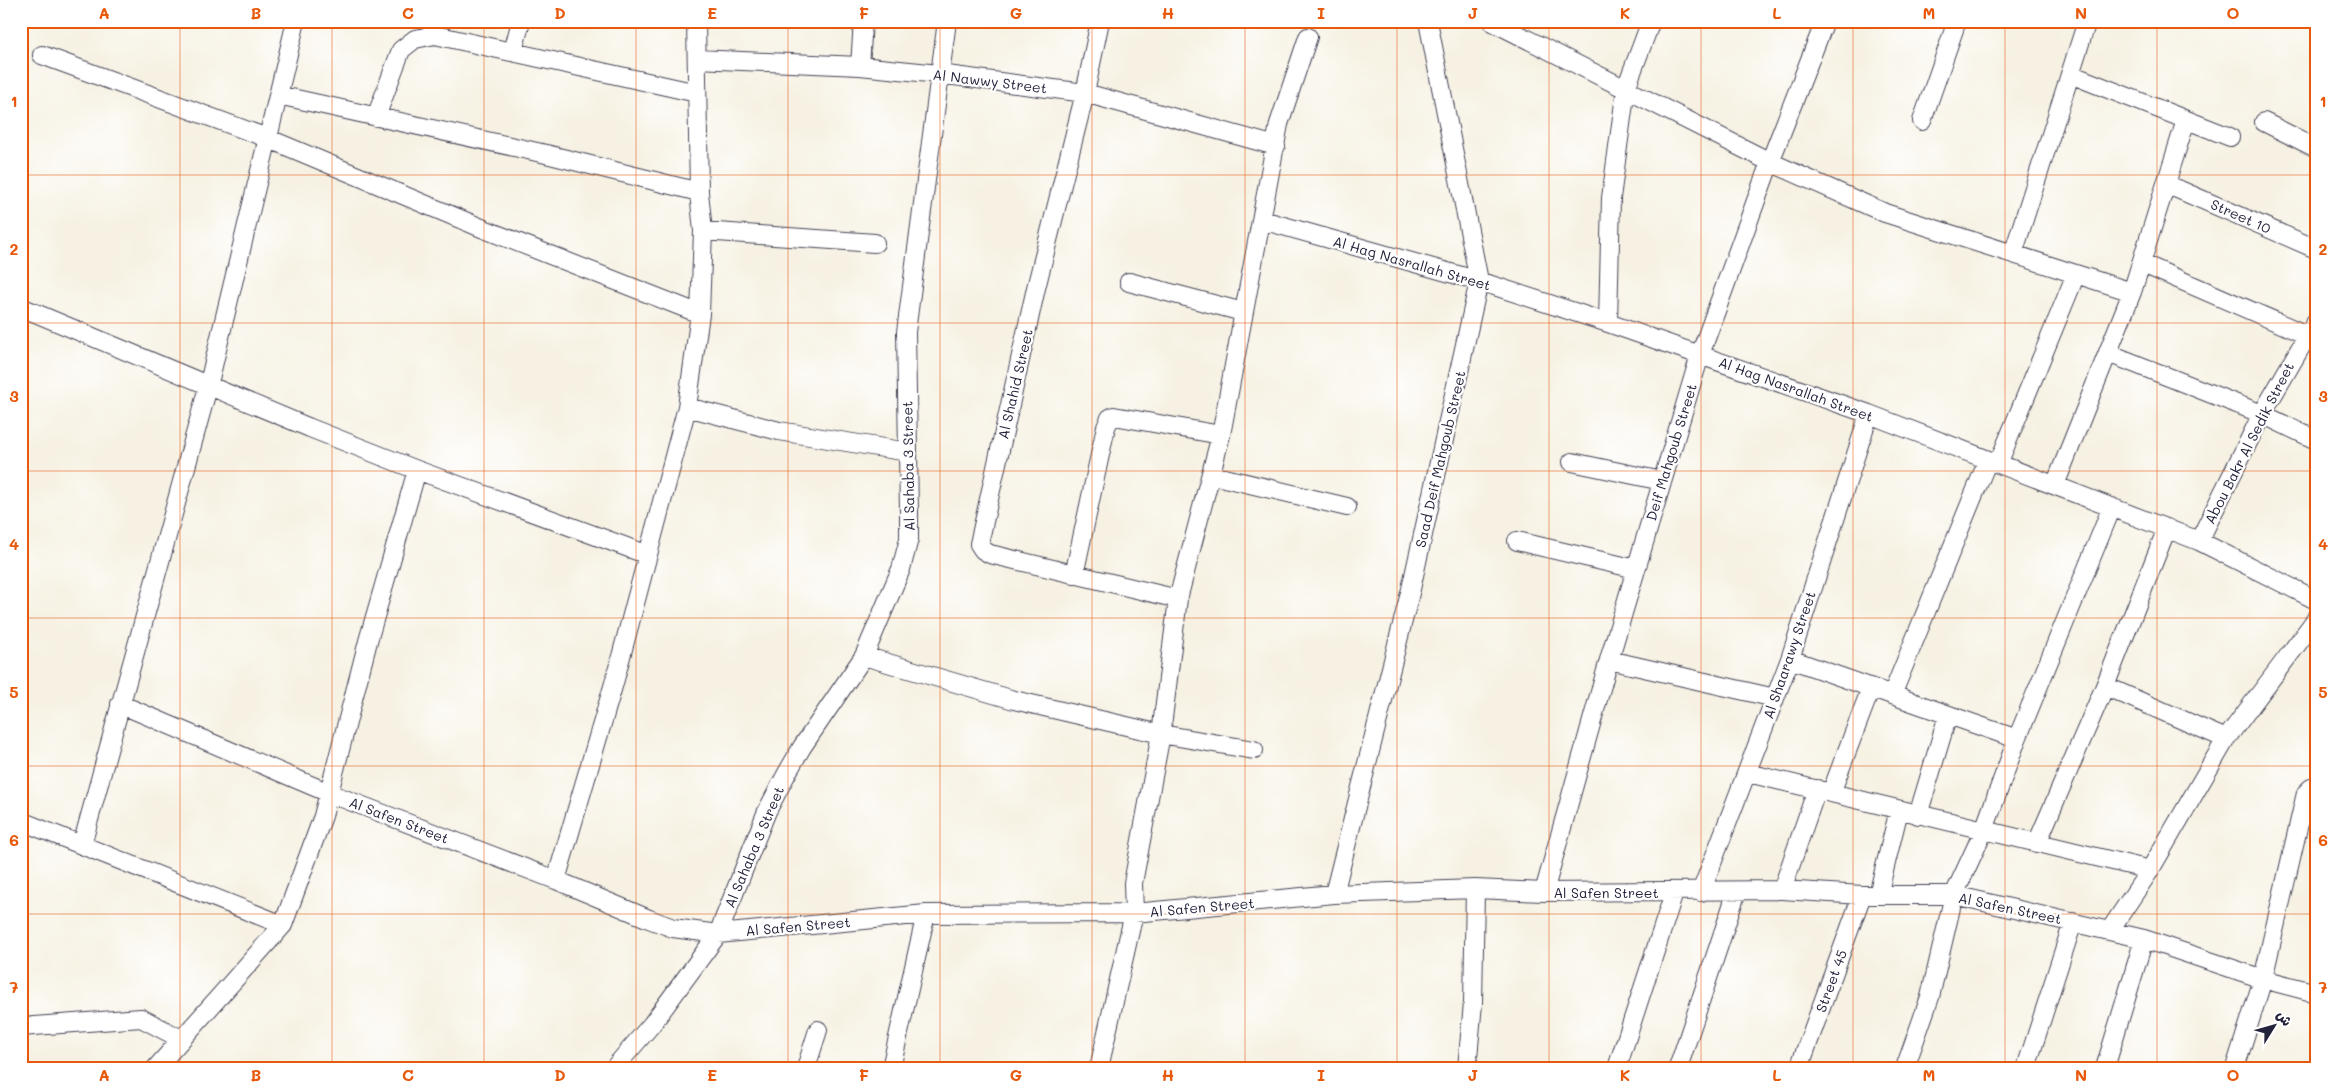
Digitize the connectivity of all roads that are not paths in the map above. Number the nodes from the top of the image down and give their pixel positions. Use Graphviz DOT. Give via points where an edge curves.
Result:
graph roads {
  1 [pos="296,21"];
  2 [pos="521,21"];
  3 [pos="696,21"];
  4 [pos="863,21"];
  5 [pos="947,21"];
  6 [pos="1100,21"];
  7 [pos="1428,21"];
  8 [pos="1651,21"];
  9 [pos="1825,21"];
  10 [pos="1957,21"];
  11 [pos="2087,21"];
  12 [pos="1494,22"];
  13 [pos="1308,37"];
  14 [pos="513,51"];
  15 [pos="42,55"];
  16 [pos="697,59"];
  17 [pos="860,66"];
  18 [pos="939,74"];
  19 [pos="2070,74"];
  20 [pos="1626,88"];
  21 [pos="696,93"];
  22 [pos="1085,93"];
  23 [pos="278,95"];
  24 [pos="376,117"];
  25 [pos="2186,120"];
  26 [pos="1922,121"];
  27 [pos="2264,122"];
  28 [pos="2230,137"];
  29 [pos="268,138"];
  30 [pos="1276,146"];
  31 [pos="2316,148"];
  32 [pos="1770,162"];
  33 [pos="2166,184"];
  34 [pos="699,192"];
  35 [pos="1262,220"];
  36 [pos="703,231"];
  37 [pos="875,243"];
  38 [pos="2316,249"];
  39 [pos="2012,254"];
  40 [pos="2141,263"];
  41 [pos="2076,274"];
  42 [pos="1129,282"];
  43 [pos="1479,282"];
  44 [pos="2132,292"];
  45 [pos="21,307"];
  46 [pos="1243,312"];
  47 [pos="700,314"];
  48 [pos="1608,323"];
  49 [pos="2313,331"];
  50 [pos="2108,353"];
  51 [pos="1700,355"];
  52 [pos="208,387"];
  53 [pos="687,407"];
  54 [pos="1869,414"];
  55 [pos="2262,414"];
  56 [pos="1220,435"];
  57 [pos="2316,440"];
  58 [pos="908,452"];
  59 [pos="1572,462"];
  60 [pos="1993,462"];
  61 [pos="417,470"];
  62 [pos="1212,474"];
  63 [pos="1662,481"];
  64 [pos="2055,486"];
  65 [pos="1347,507"];
  66 [pos="2112,507"];
  67 [pos="2167,528"];
  68 [pos="1516,541"];
  69 [pos="2199,541"];
  70 [pos="648,555"];
  71 [pos="1636,569"];
  72 [pos="1074,575"];
  73 [pos="1178,599"];
  74 [pos="2316,600"];
  75 [pos="2316,619"];
  76 [pos="864,656"];
  77 [pos="1790,659"];
  78 [pos="1608,660"];
  79 [pos="2105,686"];
  80 [pos="1870,688"];
  81 [pos="1892,695"];
  82 [pos="1775,698"];
  83 [pos="120,704"];
  84 [pos="1948,714"];
  85 [pos="1161,734"];
  86 [pos="2226,738"];
  87 [pos="2017,739"];
  88 [pos="1254,750"];
  89 [pos="1748,773"];
  90 [pos="2316,788"];
  91 [pos="1824,791"];
  92 [pos="329,792"];
  93 [pos="1899,810"];
  94 [pos="1918,815"];
  95 [pos="21,821"];
  96 [pos="1984,830"];
  97 [pos="2036,843"];
  98 [pos="82,845"];
  99 [pos="2150,870"];
  100 [pos="556,880"];
  101 [pos="1475,889"];
  102 [pos="1782,890"];
  103 [pos="1737,891"];
  104 [pos="1544,892"];
  105 [pos="1674,892"];
  106 [pos="1701,892"];
  107 [pos="1334,894"];
  108 [pos="1870,895"];
  109 [pos="1954,895"];
  110 [pos="1134,913"];
  111 [pos="926,914"];
  112 [pos="2073,922"];
  113 [pos="283,925"];
  114 [pos="2110,930"];
  115 [pos="718,934"];
  116 [pos="2144,939"];
  117 [pos="2262,978"];
  118 [pos="2316,993"];
  119 [pos="21,1026"];
  120 [pos="818,1030"];
  121 [pos="181,1039"];
  122 [pos="156,1068"];
  123 [pos="614,1068"];
  124 [pos="806,1068"];
  125 [pos="891,1068"];
  126 [pos="1099,1068"];
  127 [pos="1467,1068"];
  128 [pos="1617,1068"];
  129 [pos="1678,1068"];
  130 [pos="1799,1068"];
  131 [pos="1905,1068"];
  132 [pos="2026,1068"];
  133 [pos="2105,1068"];
  134 [pos="2235,1068"];
  1 -- 23 [label="street"];
  2 -- 14 [label="street"];
  3 -- 16 [label="street"];
  4 -- 17 [label="street"];
  5 -- 18 [label="street, Al Sahaba 3 Street"];
  6 -- 22 [label="street, Al Shahid Street"];
  7 -- 43 [label="street, Saad Deif Mahgoub Street"];
  8 -- 20 [label="street"];
  9 -- 32 [label="street, Deif Mahgoub Street"];
  10 -- 26 [label="street"];
  11 -- 19 [label="street"];
  12 -- 20 [label="street"];
  13 -- 30 [label="street" via="1279,124"];
  14 -- 21 [label="street"];
  14 -- 24 [label="street" via="435,35 415,39 401,50"];
  15 -- 29 [label="street"];
  16 -- 17 [label="street, Al Nawwy Street"];
  16 -- 21 [label="street"];
  17 -- 18 [label="street, Al Nawwy Street"];
  18 -- 22 [label="street, Al Nawwy Street"];
  18 -- 58 [label="street, Al Sahaba 3 Street" via="906,332"];
  19 -- 25 [label="street"];
  19 -- 39 [label="street"];
  20 -- 32 [label="street"];
  20 -- 48 [label="street" via="1612,198"];
  21 -- 34 [label="street"];
  22 -- 30 [label="street, Al Nawwy Street"];
  22 -- 72 [label="street, Al Shahid Street" via="1036,288 980,544 990,554"];
  23 -- 24 [label="street"];
  23 -- 29 [label="street"];
  24 -- 34 [label="street"];
  25 -- 28 [label="street"];
  25 -- 33 [label="street"];
  27 -- 31 [label="street"];
  29 -- 47 [label="street" via="484,229"];
  29 -- 52 [label="street"];
  30 -- 35 [label="street"];
  32 -- 39 [label="street" via="1885,213"];
  32 -- 51 [label="street, Deif Mahgoub Street"];
  33 -- 38 [label="street, Street 10"];
  33 -- 40 [label="street"];
  34 -- 36 [label="street"];
  35 -- 43 [label="street, Al Hag Nasrallah Street"];
  35 -- 46 [label="street"];
  36 -- 37 [label="street"];
  36 -- 47 [label="street"];
  39 -- 41 [label="street"];
  40 -- 44 [label="street"];
  40 -- 49 [label="street"];
  41 -- 44 [label="street"];
  41 -- 60 [label="street"];
  42 -- 46 [label="street"];
  43 -- 48 [label="street, Al Hag Nasrallah Street"];
  43 -- 107 [label="street, Saad Deif Mahgoub Street" via="1411,589"];
  44 -- 50 [label="street"];
  45 -- 52 [label="street"];
  46 -- 56 [label="street"];
  47 -- 53 [label="street"];
  48 -- 51 [label="street, Al Hag Nasrallah Street"];
  49 -- 55 [label="street, Abou Bakr Al Sedik Street"];
  50 -- 55 [label="street"];
  50 -- 64 [label="street"];
  51 -- 54 [label="street, Al Hag Nasrallah Street"];
  51 -- 63 [label="street, Deif Mahgoub Street"];
  52 -- 61 [label="street"];
  52 -- 83 [label="street"];
  53 -- 58 [label="street" via="779,431"];
  53 -- 70 [label="street"];
  54 -- 60 [label="street, Al Hag Nasrallah Street"];
  54 -- 77 [label="street, Al Shaarawy Street"];
  55 -- 57 [label="street"];
  55 -- 69 [label="street, Abou Bakr Al Sedik Street"];
  56 -- 62 [label="street"];
  56 -- 72 [label="street" via="1114,416 1110,418"];
  58 -- 76 [label="street, Al Sahaba 3 Street" via="909,539 901,569"];
  59 -- 63 [label="street"];
  60 -- 64 [label="street, Al Hag Nasrallah Street"];
  60 -- 81 [label="street"];
  61 -- 70 [label="street"];
  61 -- 92 [label="street"];
  62 -- 65 [label="street"];
  62 -- 73 [label="street"];
  63 -- 71 [label="street, Deif Mahgoub Street"];
  64 -- 66 [label="street, Al Hag Nasrallah Street"];
  66 -- 67 [label="street, Al Hag Nasrallah Street"];
  66 -- 87 [label="street"];
  67 -- 69 [label="street, Al Hag Nasrallah Street"];
  67 -- 79 [label="street"];
  68 -- 71 [label="street"];
  69 -- 74 [label="street, Al Hag Nasrallah Street"];
  70 -- 100 [label="street"];
  71 -- 78 [label="street, Deif Mahgoub Street"];
  72 -- 73 [label="street, Al Shahid Street"];
  73 -- 85 [label="street"];
  75 -- 86 [label="street"];
  76 -- 85 [label="street" via="1014,700"];
  76 -- 115 [label="street, Al Sahaba 3 Street" via="802,747 767,811"];
  77 -- 80 [label="street"];
  77 -- 82 [label="street, Al Shaarawy Street"];
  78 -- 82 [label="street"];
  78 -- 104 [label="street, Deif Mahgoub Street"];
  79 -- 86 [label="street"];
  79 -- 97 [label="street"];
  80 -- 81 [label="street"];
  80 -- 91 [label="street"];
  81 -- 84 [label="street"];
  82 -- 89 [label="street, Al Shaarawy Street"];
  83 -- 92 [label="street, Al Safen Street"];
  83 -- 98 [label="street"];
  84 -- 87 [label="street"];
  84 -- 94 [label="street"];
  85 -- 88 [label="street"];
  85 -- 110 [label="street" via="1133,883"];
  86 -- 99 [label="street"];
  87 -- 96 [label="street"];
  89 -- 91 [label="street"];
  89 -- 106 [label="street, Al Shaarawy Street"];
  90 -- 117 [label="street" via="2310,788 2306,793"];
  91 -- 93 [label="street"];
  91 -- 102 [label="street"];
  92 -- 100 [label="street, Al Safen Street"];
  92 -- 113 [label="street"];
  93 -- 94 [label="street"];
  93 -- 108 [label="street, Street 45"];
  94 -- 96 [label="street"];
  95 -- 98 [label="street"];
  96 -- 97 [label="street"];
  96 -- 109 [label="street"];
  97 -- 99 [label="street"];
  98 -- 113 [label="street"];
  99 -- 114 [label="street"];
  100 -- 115 [label="street, Al Safen Street" via="673,928"];
  101 -- 104 [label="street, Al Safen Street"];
  101 -- 107 [label="street, Al Safen Street"];
  101 -- 127 [label="street" via="1473,1003"];
  102 -- 103 [label="street, Al Safen Street"];
  102 -- 108 [label="street, Al Safen Street"];
  103 -- 106 [label="street, Al Safen Street"];
  103 -- 129 [label="street"];
  104 -- 105 [label="street, Al Safen Street"];
  105 -- 106 [label="street, Al Safen Street"];
  105 -- 128 [label="street"];
  107 -- 110 [label="street, Al Safen Street"];
  108 -- 109 [label="street, Al Safen Street"];
  108 -- 130 [label="street, Street 45"];
  109 -- 112 [label="street, Al Safen Street"];
  109 -- 131 [label="street" via="1930,996"];
  110 -- 111 [label="street, Al Safen Street"];
  110 -- 126 [label="street"];
  111 -- 115 [label="street, Al Safen Street"];
  111 -- 125 [label="street"];
  112 -- 114 [label="street, Al Safen Street"];
  112 -- 132 [label="street"];
  113 -- 121 [label="street"];
  114 -- 116 [label="street, Al Safen Street"];
  115 -- 123 [label="street, Al Sahaba 3 Street" via="652,1024"];
  116 -- 117 [label="street, Al Safen Street"];
  116 -- 133 [label="street"];
  117 -- 118 [label="street, Al Safen Street"];
  117 -- 134 [label="street"];
  119 -- 121 [label="street" via="141,1018"];
  120 -- 124 [label="street"];
  121 -- 122 [label="street"];
}
